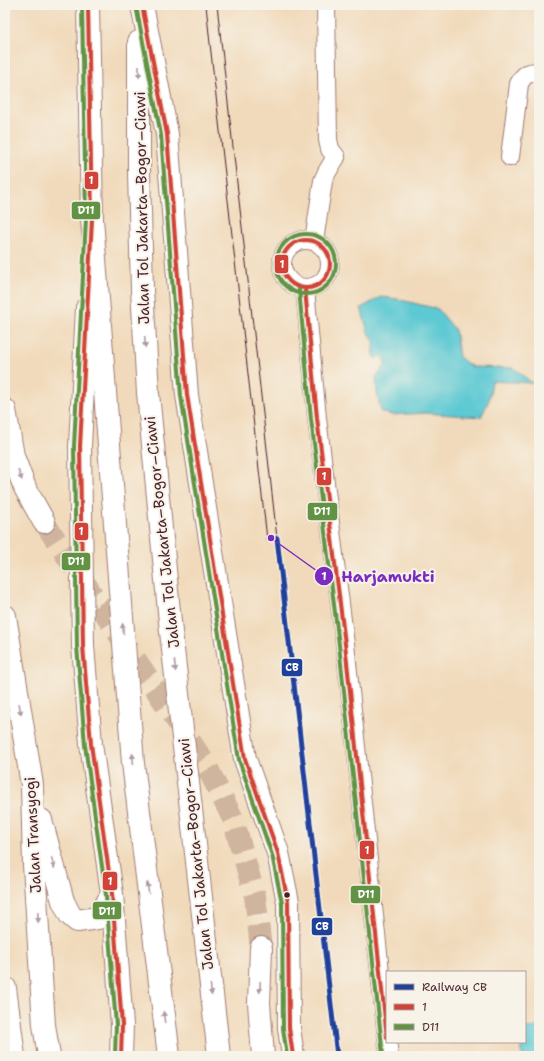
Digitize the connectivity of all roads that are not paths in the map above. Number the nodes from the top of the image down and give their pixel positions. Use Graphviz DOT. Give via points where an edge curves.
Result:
graph roads {
  1 [pos="88,5"];
  2 [pos="140,5"];
  3 [pos="326,5"];
  4 [pos="539,72"];
  5 [pos="510,157"];
  6 [pos="92,219"];
  7 [pos="314,241"];
  8 [pos="305,289"];
  9 [pos="5,410"];
  10 [pos="44,522"];
  11 [pos="5,616"];
  12 [pos="32,784"];
  13 [pos="112,894"];
  14 [pos="261,948"];
  15 [pos="5,988"];
  16 [pos="386,1037"];
  17 [pos="387,1043"];
  18 [pos="14,1056"];
  19 [pos="49,1056"];
  20 [pos="121,1056"];
  21 [pos="169,1056"];
  22 [pos="219,1056"];
  23 [pos="263,1056"];
  24 [pos="293,1056"];
  25 [pos="388,1056"];
  1 -- 6 [label="highway"];
  2 -- 22 [label="highway, Jalan Tol Jakarta–Bogor–Ciawi, one-way" via="139,173 148,393 171,632"];
  2 -- 24 [label="highway" via="167,134 187,395 245,759 278,853 288,902 289,1028"];
  3 -- 7 [label="street" via="328,140 330,149 336,157 323,181"];
  4 -- 5 [label="street" via="529,72 523,76 519,84"];
  6 -- 13 [label="highway" via="80,446 83,646 91,744"];
  21 -- 6 [label="highway, one-way" via="133,763"];
  7 -- 8 [label="street" via="326,250 330,264 329,272 320,284"];
  7 -- 8 [label="street" via="306,239 291,244 282,256 282,272 285,278 291,284"];
  8 -- 16 [label="street"];
  9 -- 10 [label="highway, one-way" via="13,456 25,488"];
  11 -- 12 [label="highway, Jalan Transyogi, one-way"];
  12 -- 13 [label="highway, one-way" via="63,901 70,915 77,921 98,918"];
  12 -- 19 [label="highway, Jalan Transyogi, one-way" via="34,865 44,1025"];
  13 -- 20 [label="highway" via="122,1025"];
  14 -- 23 [label="highway, one-way" via="259,1003"];
  15 -- 18 [label="highway"];
  17 -- 25 [label="street"];
}
